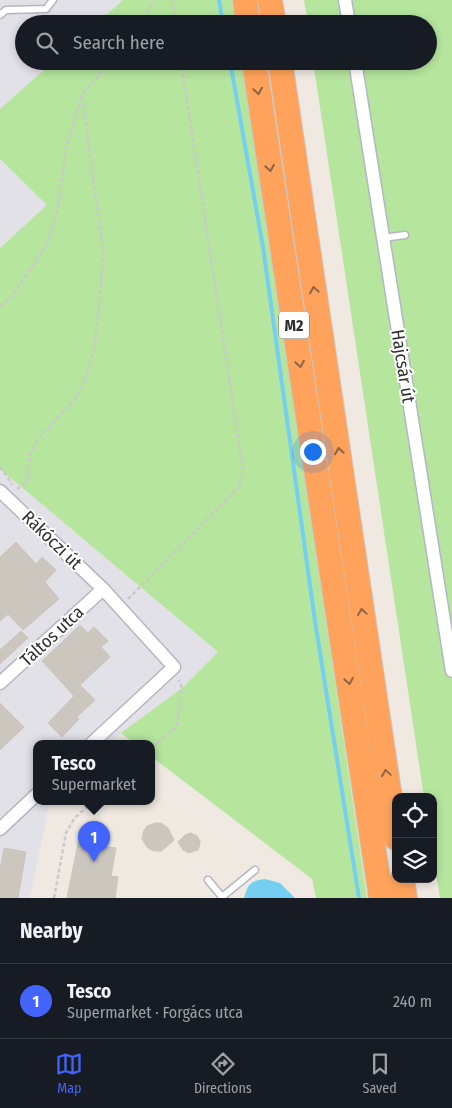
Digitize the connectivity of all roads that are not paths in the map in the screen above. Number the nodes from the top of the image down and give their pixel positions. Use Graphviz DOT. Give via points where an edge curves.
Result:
graph roads {
  1 [pos="53,0"];
  2 [pos="245,0"];
  3 [pos="270,0"];
  4 [pos="345,0"];
  5 [pos="0,15"];
  6 [pos="247,15"];
  7 [pos="272,15"];
  8 [pos="348,15"];
  9 [pos="256,70"];
  10 [pos="281,70"];
  11 [pos="356,70"];
  12 [pos="404,235"];
  13 [pos="383,238"];
  14 [pos="2,497"];
  15 [pos="103,588"];
  16 [pos="452,670"];
  17 [pos="0,683"];
  18 [pos="95,740"];
  19 [pos="33,798"];
  20 [pos="0,829"];
  21 [pos="385,841"];
  22 [pos="255,870"];
  23 [pos="208,880"];
  24 [pos="402,883"];
  25 [pos="223,898"];
  26 [pos="375,898"];
  27 [pos="381,898"];
  28 [pos="404,898"];
  1 -- 5 [label="lane" via="46,9 6,10"];
  2 -- 6 [label="highway"];
  3 -- 7 [label="highway"];
  4 -- 8 [label="street"];
  9 -- 21 [label="highway, M2, one-way"];
  21 -- 10 [label="highway, M2, one-way"];
  11 -- 13 [label="street, Hajcsár út"];
  12 -- 13 [label="lane"];
  13 -- 16 [label="street, Hajcsár út"];
  14 -- 15 [label="street, Rákóczi út"];
  15 -- 17 [label="street, Táltos utca"];
  15 -- 18 [label="street, Rákóczi út" via="174,667"];
  19 -- 20 [label="street"];
  21 -- 26 [label="highway"];
  21 -- 27 [label="highway, M2"];
  22 -- 25 [label="lane"];
  23 -- 25 [label="lane"];
  24 -- 28 [label="highway"];
}
